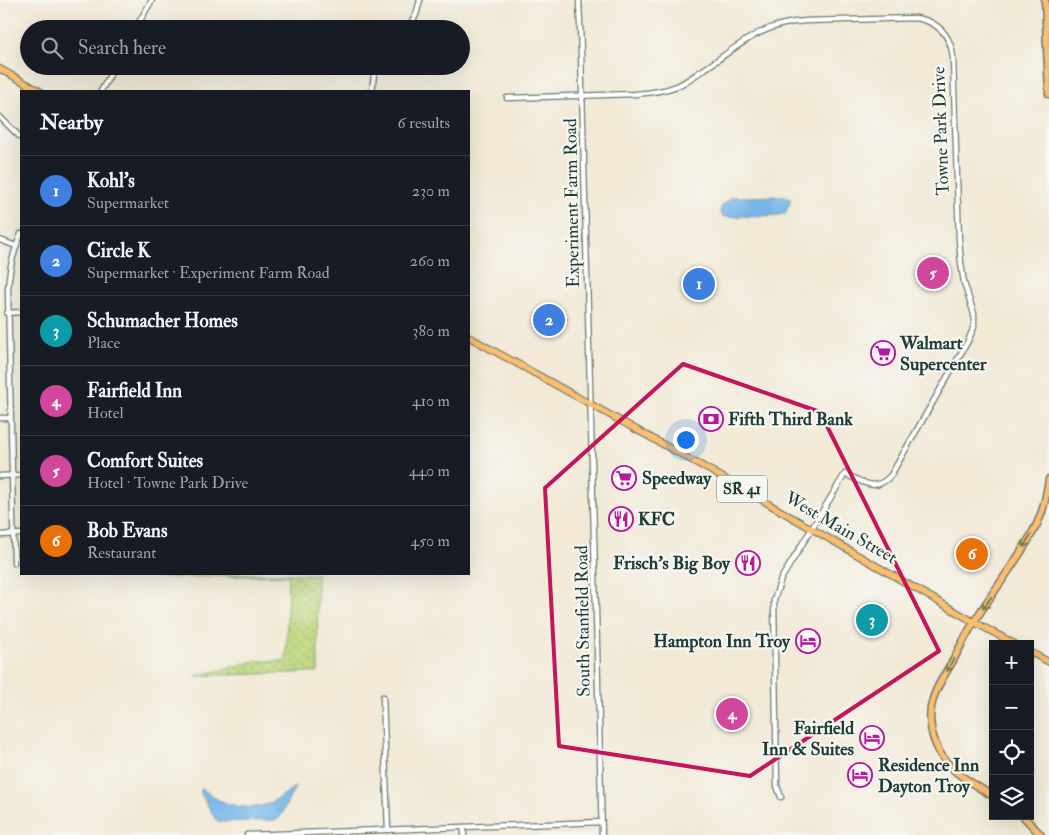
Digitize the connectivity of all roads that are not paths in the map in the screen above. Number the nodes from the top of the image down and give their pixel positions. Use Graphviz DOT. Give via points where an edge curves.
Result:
graph roads {
  1 [pos="152,0"];
  2 [pos="420,0"];
  3 [pos="579,0"];
  4 [pos="1045,0"];
  5 [pos="140,20"];
  6 [pos="413,20"];
  7 [pos="0,69"];
  8 [pos="109,75"];
  9 [pos="374,75"];
  10 [pos="38,90"];
  11 [pos="102,90"];
  12 [pos="372,90"];
  13 [pos="1049,94"];
  14 [pos="583,96"];
  15 [pos="507,98"];
  16 [pos="0,117"];
  17 [pos="20,137"];
  18 [pos="20,236"];
  19 [pos="0,240"];
  20 [pos="16,246"];
  21 [pos="20,312"];
  22 [pos="7,313"];
  23 [pos="470,337"];
  24 [pos="592,406"];
  25 [pos="0,418"];
  26 [pos="10,418"];
  27 [pos="0,476"];
  28 [pos="12,476"];
  29 [pos="20,476"];
  30 [pos="1049,479"];
  31 [pos="812,529"];
  32 [pos="14,534"];
  33 [pos="20,534"];
  34 [pos="0,535"];
  35 [pos="14,563"];
  36 [pos="974,622"];
  37 [pos="1007,640"];
  38 [pos="1034,654"];
  39 [pos="1047,661"];
  40 [pos="383,697"];
  41 [pos="989,794"];
  42 [pos="781,797"];
  43 [pos="1027,820"];
  44 [pos="601,822"];
  45 [pos="464,827"];
  46 [pos="388,830"];
  47 [pos="247,835"];
  48 [pos="464,835"];
  49 [pos="602,835"];
  50 [pos="1041,835"];
  1 -- 5 [label="street"];
  2 -- 6 [label="street"];
  3 -- 14 [label="street, Experiment Farm Road"];
  4 -- 13 [label="highway"];
  7 -- 10 [label="main road"];
  8 -- 11 [label="street"];
  9 -- 12 [label="street"];
  14 -- 15 [label="street"];
  14 -- 24 [label="street, Experiment Farm Road"];
  14 -- 31 [label="street, Towne Park Drive" via="651,93 677,86 748,38 788,23 916,18 933,23 949,40 953,58 959,240 974,327 891,475 886,481 870,485 845,474"];
  16 -- 17 [label="street"];
  18 -- 20 [label="street"];
  19 -- 20 [label="street"];
  20 -- 22 [label="street" via="8,276"];
  21 -- 22 [label="street"];
  22 -- 26 [label="street"];
  23 -- 24 [label="main road, West Main Street / SR 41"];
  24 -- 31 [label="main road, West Main Street / SR 41"];
  24 -- 44 [label="street, South Stanfield Road"];
  25 -- 26 [label="street"];
  26 -- 28 [label="street"];
  27 -- 28 [label="street"];
  28 -- 29 [label="street"];
  28 -- 32 [label="street"];
  30 -- 36 [label="highway, one-way" via="1035,529"];
  31 -- 36 [label="main road, West Main Street / SR 41"];
  31 -- 42 [label="street" via="774,600 777,786"];
  32 -- 33 [label="street"];
  32 -- 34 [label="street"];
  32 -- 35 [label="street"];
  36 -- 37 [label="main road, West Main Street / SR 41"];
  36 -- 41 [label="highway, one-way" via="933,698 931,725 937,749 947,763 964,779"];
  38 -- 39 [label="main road"];
  40 -- 46 [label="street"];
  43 -- 50 [label="highway"];
  44 -- 45 [label="street"];
  44 -- 49 [label="street, South Stanfield Road"];
  45 -- 46 [label="street"];
  45 -- 48 [label="street"];
  46 -- 47 [label="street"];
}
